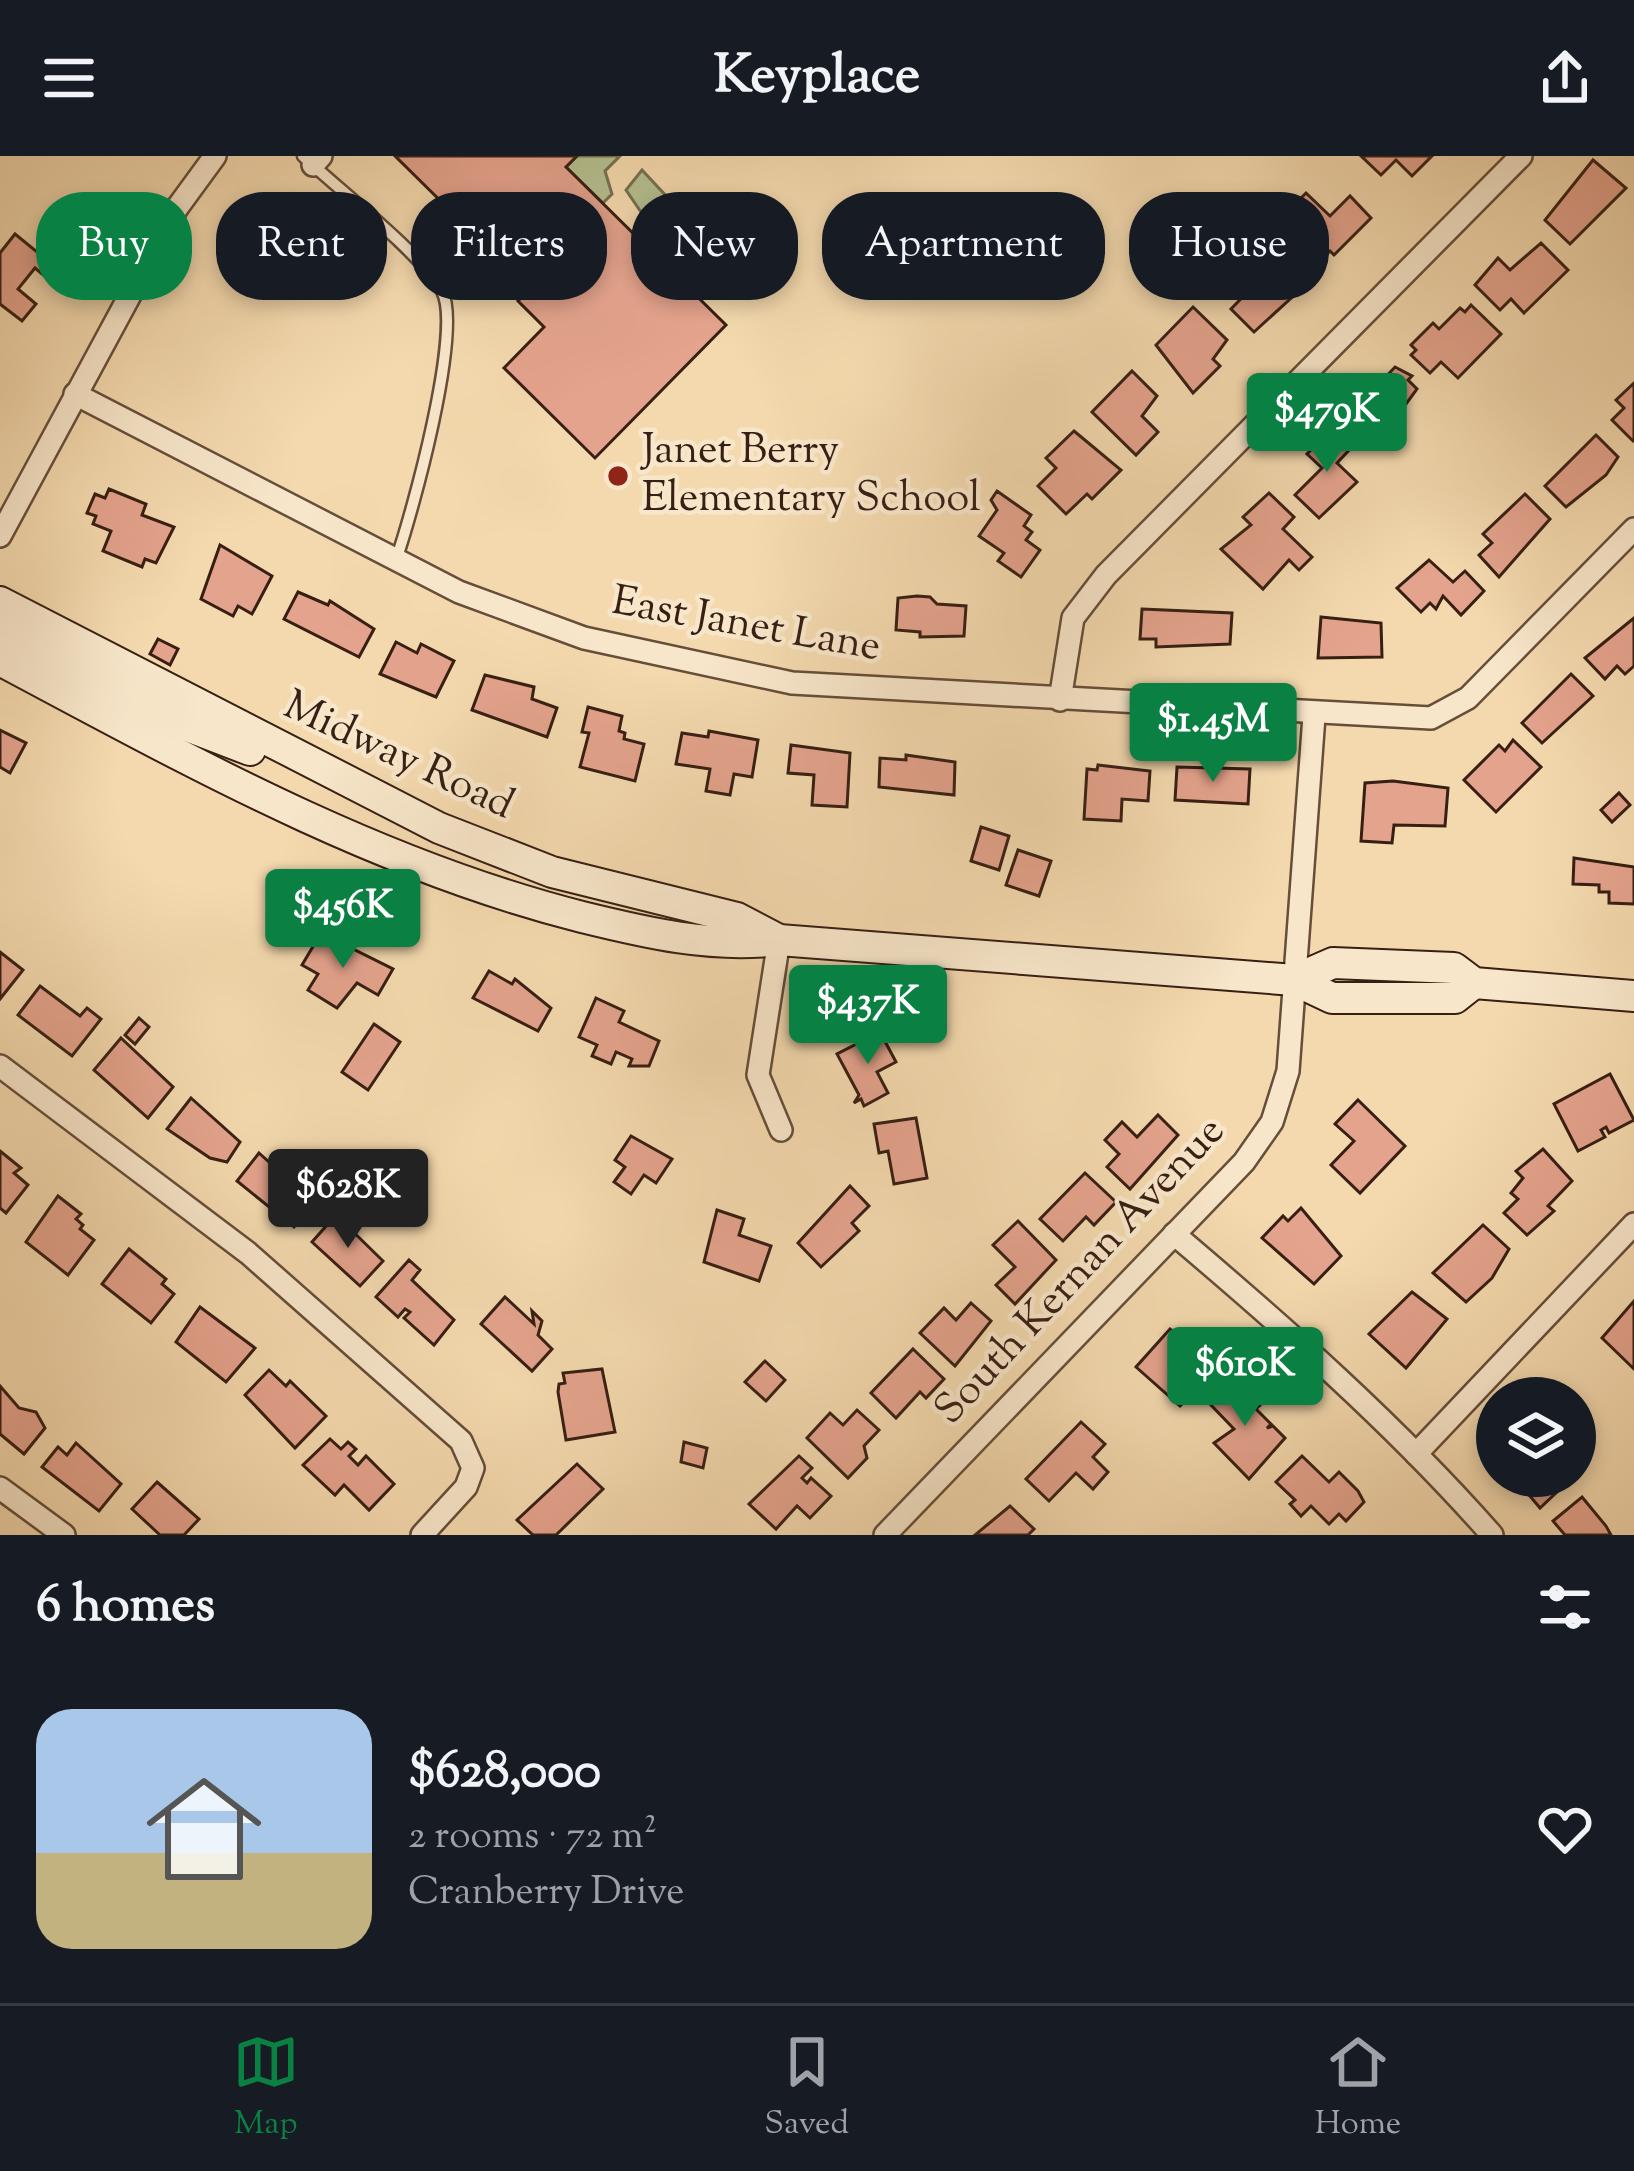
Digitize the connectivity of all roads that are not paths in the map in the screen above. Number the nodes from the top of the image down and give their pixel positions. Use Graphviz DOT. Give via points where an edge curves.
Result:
graph roads {
  1 [pos="215,156"];
  2 [pos="1521,156"];
  3 [pos="312,159"];
  4 [pos="75,394"];
  5 [pos="1634,529"];
  6 [pos="0,536"];
  7 [pos="396,560"];
  8 [pos="0,602"];
  9 [pos="0,633"];
  10 [pos="0,660"];
  11 [pos="1060,700"];
  12 [pos="1315,716"];
  13 [pos="303,761"];
  14 [pos="452,833"];
  15 [pos="436,872"];
  16 [pos="778,940"];
  17 [pos="1294,980"];
  18 [pos="1634,996"];
  19 [pos="0,1066"];
  20 [pos="782,1130"];
  21 [pos="1634,1223"];
  22 [pos="1174,1234"];
  23 [pos="1416,1454"];
  24 [pos="0,1488"];
  25 [pos="64,1535"];
  26 [pos="422,1535"];
  27 [pos="885,1535"];
  28 [pos="1492,1535"];
  1 -- 4 [label="street" via="177,208"];
  2 -- 11 [label="street" via="1094,589 1066,640"];
  3 -- 7 [label="lane" via="430,276 448,307 445,352"];
  4 -- 6 [label="street"];
  4 -- 7 [label="street, East Janet Lane"];
  5 -- 12 [label="street" via="1448,712 1403,720"];
  7 -- 11 [label="street, East Janet Lane" via="524,617 659,658 792,682"];
  8 -- 13 [label="main road, Midway Road"];
  9 -- 13 [label="main road" via="151,712 238,748"];
  10 -- 15 [label="main road, Midway Road" via="291,812"];
  11 -- 12 [label="street, East Janet Lane"];
  12 -- 17 [label="street, South Kernan Avenue"];
  13 -- 14 [label="main road, Midway Road"];
  14 -- 15 [label="main road"];
  14 -- 16 [label="main road, Midway Road" via="621,892 737,918"];
  15 -- 16 [label="main road, Midway Road" via="655,933 727,946"];
  16 -- 17 [label="main road, Midway Road"];
  16 -- 20 [label="street" via="758,1075"];
  17 -- 18 [label="main road, Midway Road" via="1333,963 1454,968 1474,983"];
  17 -- 22 [label="street, South Kernan Avenue" via="1288,1071 1272,1121"];
  19 -- 26 [label="street" via="248,1253 471,1456 466,1487"];
  21 -- 23 [label="street"];
  22 -- 23 [label="street"];
  22 -- 27 [label="street, South Kernan Avenue"];
  23 -- 28 [label="street"];
  24 -- 25 [label="street"];
}
